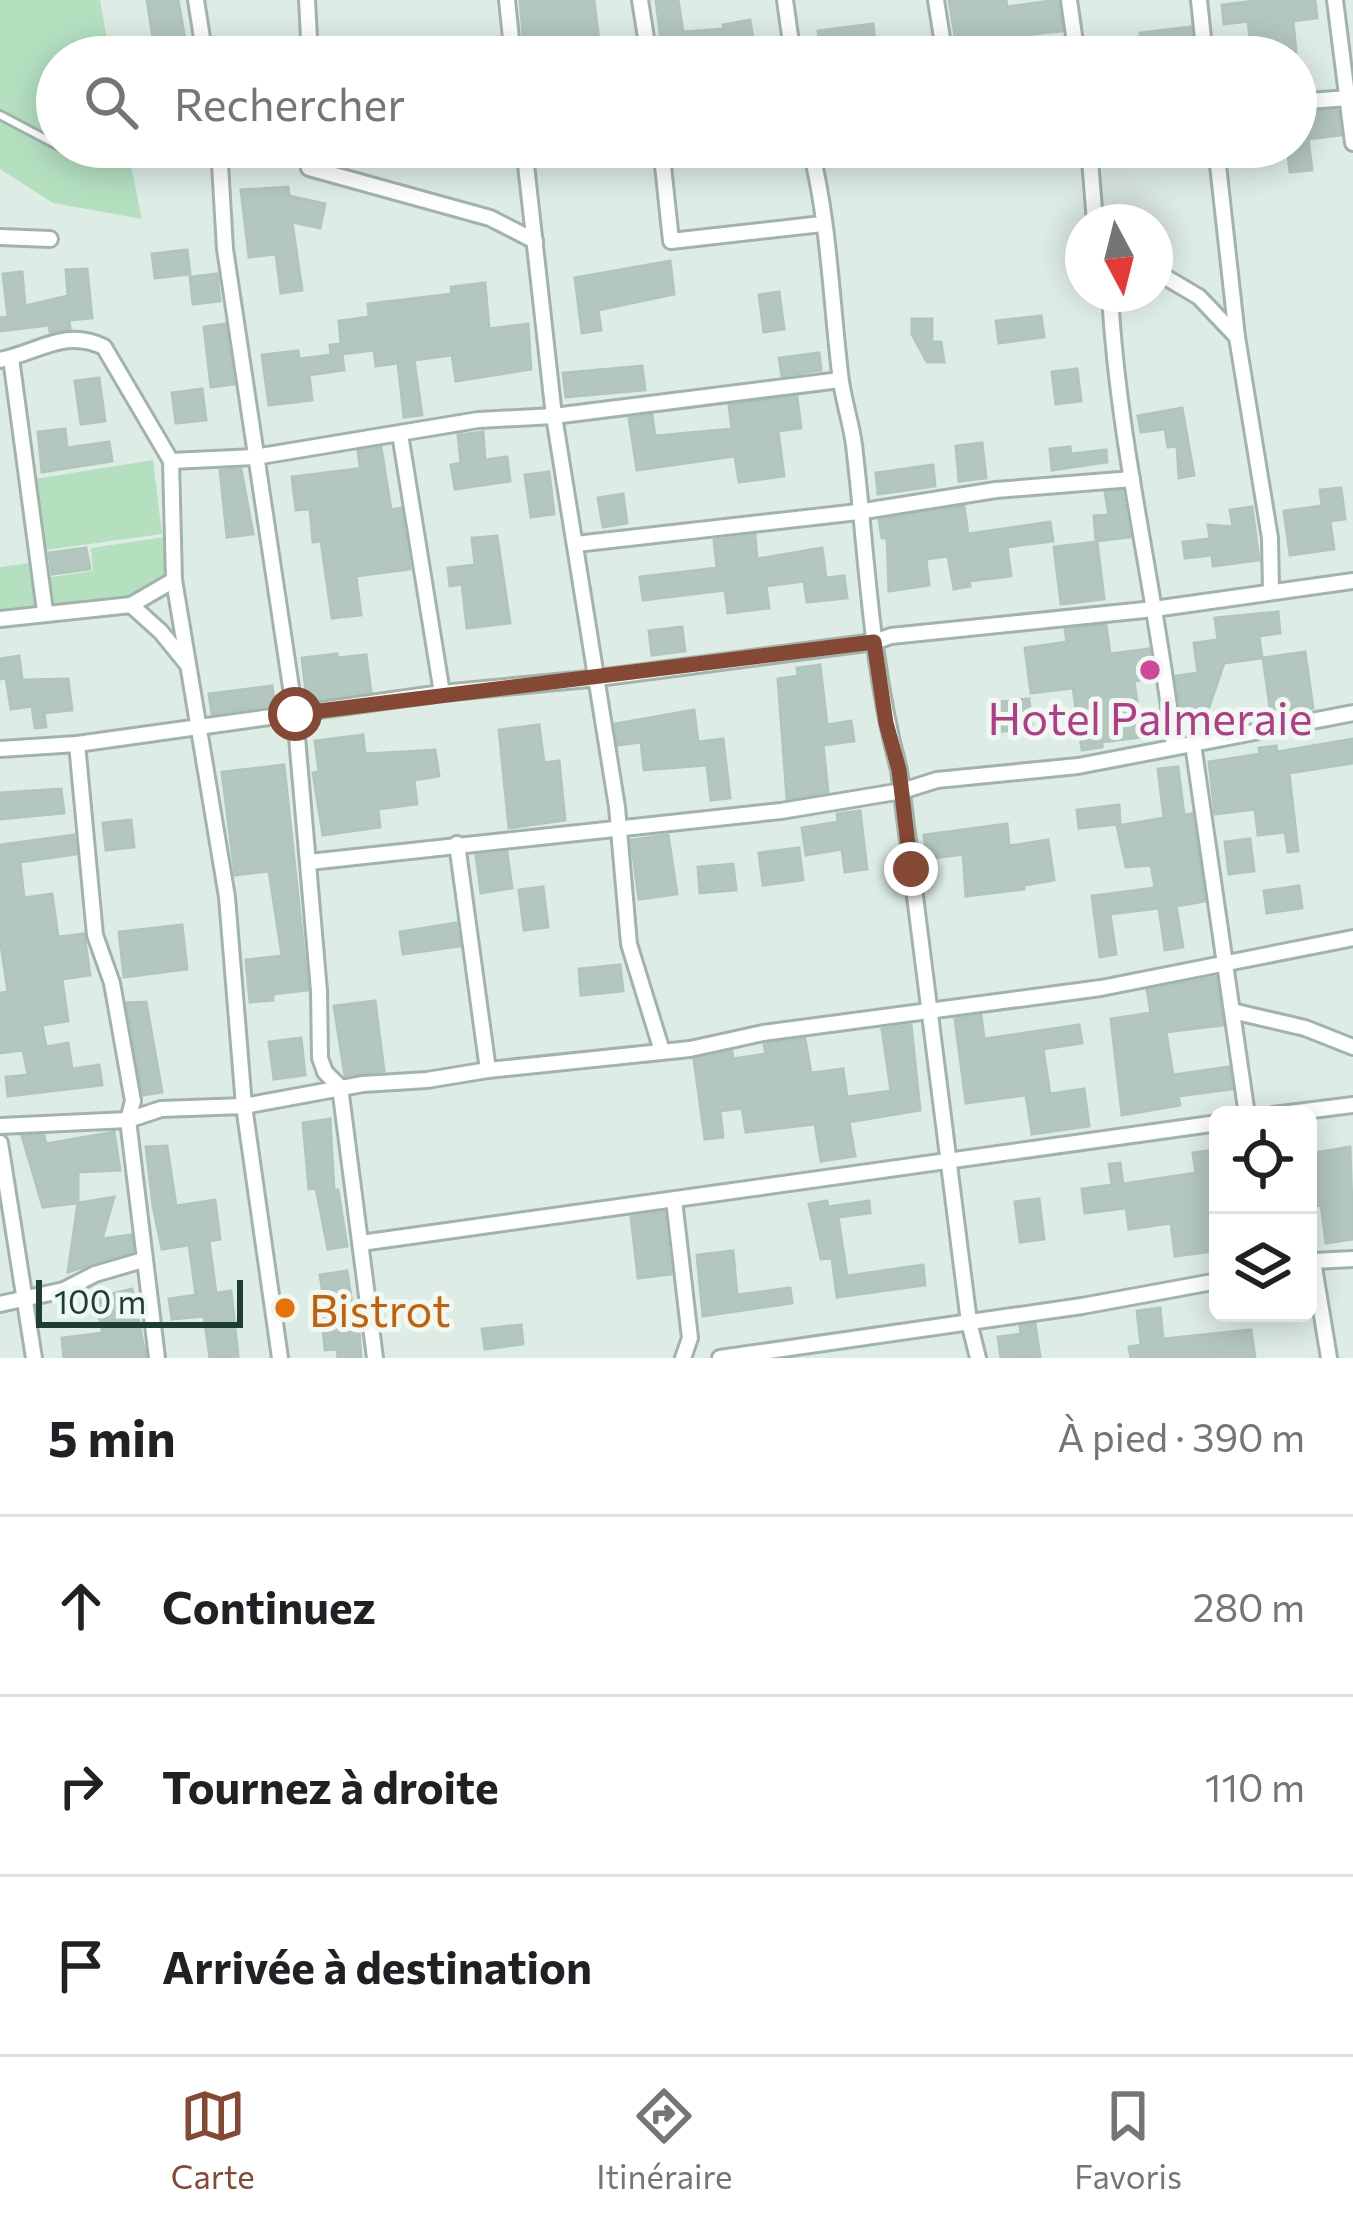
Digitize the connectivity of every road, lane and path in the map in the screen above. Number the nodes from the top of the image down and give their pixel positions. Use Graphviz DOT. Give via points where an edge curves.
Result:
graph roads {
  1 [pos="196,0"];
  2 [pos="307,0"];
  3 [pos="507,0"];
  4 [pos="640,0"];
  5 [pos="785,0"];
  6 [pos="936,0"];
  7 [pos="1069,0"];
  8 [pos="1199,0"];
  9 [pos="1335,0"];
  10 [pos="202,36"];
  11 [pos="309,36"];
  12 [pos="511,36"];
  13 [pos="646,36"];
  14 [pos="790,36"];
  15 [pos="942,36"];
  16 [pos="1075,36"];
  17 [pos="1203,36"];
  18 [pos="1348,98"];
  19 [pos="1317,100"];
  20 [pos="0,115"];
  21 [pos="36,134"];
  22 [pos="1353,143"];
  23 [pos="220,168"];
  24 [pos="309,168"];
  25 [pos="527,168"];
  26 [pos="663,168"];
  27 [pos="815,168"];
  28 [pos="1091,168"];
  29 [pos="1218,168"];
  30 [pos="1094,204"];
  31 [pos="822,224"];
  32 [pos="0,237"];
  33 [pos="50,239"];
  34 [pos="536,241"];
  35 [pos="1173,282"];
  36 [pos="1112,312"];
  37 [pos="1238,337"];
  38 [pos="5,359"];
  39 [pos="840,380"];
  40 [pos="554,416"];
  41 [pos="400,434"];
  42 [pos="255,458"];
  43 [pos="171,461"];
  44 [pos="1132,479"];
  45 [pos="858,512"];
  46 [pos="576,544"];
  47 [pos="174,580"];
  48 [pos="1353,581"];
  49 [pos="1271,591"];
  50 [pos="131,605"];
  51 [pos="1154,609"];
  52 [pos="45,611"];
  53 [pos="0,619"];
  54 [pos="874,642"];
  55 [pos="190,668"];
  56 [pos="598,678"];
  57 [pos="442,693"];
  58 [pos="1353,713"];
  59 [pos="295,714"];
  60 [pos="201,726"];
  61 [pos="76,744"];
  62 [pos="1193,744"];
  63 [pos="1174,746"];
  64 [pos="0,749"];
  65 [pos="902,791"];
  66 [pos="619,825"];
  67 [pos="457,844"];
  68 [pos="309,862"];
  69 [pos="1353,938"];
  70 [pos="1225,965"];
  71 [pos="930,1009"];
  72 [pos="1232,1011"];
  73 [pos="1353,1047"];
  74 [pos="662,1051"];
  75 [pos="488,1070"];
  76 [pos="340,1087"];
  77 [pos="1353,1105"];
  78 [pos="244,1106"];
  79 [pos="1245,1106"];
  80 [pos="1317,1110"];
  81 [pos="128,1120"];
  82 [pos="1209,1124"];
  83 [pos="0,1126"];
  84 [pos="0,1143"];
  85 [pos="948,1162"];
  86 [pos="674,1200"];
  87 [pos="361,1243"];
  88 [pos="1353,1259"];
  89 [pos="142,1260"];
  90 [pos="1317,1261"];
  91 [pos="1209,1283"];
  92 [pos="1317,1292"];
  93 [pos="23,1299"];
  94 [pos="0,1304"];
  95 [pos="969,1322"];
  96 [pos="34,1358"];
  97 [pos="157,1358"];
  98 [pos="280,1358"];
  99 [pos="375,1358"];
  100 [pos="683,1358"];
  101 [pos="721,1358"];
  102 [pos="978,1358"];
  103 [pos="1330,1358"];
  1 -- 10 [label="street"];
  2 -- 11 [label="street"];
  3 -- 12 [label="street"];
  4 -- 13 [label="street"];
  5 -- 14 [label="street"];
  6 -- 15 [label="street"];
  7 -- 16 [label="street"];
  8 -- 17 [label="street"];
  9 -- 18 [label="street"];
  18 -- 19 [label="street"];
  18 -- 22 [label="street"];
  20 -- 21 [label="lane"];
  23 -- 42 [label="street"];
  24 -- 34 [label="street" via="490,218"];
  25 -- 34 [label="street"];
  26 -- 31 [label="street" via="671,241"];
  27 -- 31 [label="street"];
  28 -- 30 [label="street"];
  29 -- 37 [label="street"];
  31 -- 39 [label="street"];
  32 -- 33 [label="street"];
  34 -- 40 [label="street"];
  35 -- 37 [label="street"];
  36 -- 44 [label="street"];
  37 -- 49 [label="street"];
  38 -- 43 [label="street" via="59,341 85,338 104,347"];
  38 -- 52 [label="street"];
  39 -- 40 [label="street"];
  39 -- 45 [label="street"];
  40 -- 41 [label="street"];
  40 -- 46 [label="street"];
  41 -- 42 [label="street"];
  41 -- 57 [label="street"];
  42 -- 43 [label="street"];
  42 -- 59 [label="street"];
  43 -- 47 [label="street"];
  44 -- 45 [label="street"];
  44 -- 51 [label="street"];
  45 -- 46 [label="street"];
  45 -- 54 [label="street"];
  46 -- 56 [label="street"];
  47 -- 50 [label="street"];
  47 -- 55 [label="street"];
  48 -- 49 [label="street"];
  49 -- 51 [label="street"];
  50 -- 52 [label="street"];
  50 -- 55 [label="street"];
  51 -- 54 [label="street"];
  51 -- 63 [label="street"];
  52 -- 53 [label="street"];
  54 -- 56 [label="street"];
  54 -- 65 [label="street"];
  55 -- 60 [label="street"];
  56 -- 57 [label="street"];
  56 -- 66 [label="street"];
  57 -- 59 [label="street"];
  58 -- 62 [label="street"];
  59 -- 60 [label="street"];
  59 -- 68 [label="street"];
  60 -- 61 [label="street"];
  60 -- 78 [label="street" via="227,897"];
  61 -- 64 [label="street"];
  61 -- 81 [label="street" via="95,935 133,1101"];
  62 -- 63 [label="street"];
  62 -- 70 [label="street"];
  63 -- 65 [label="street"];
  65 -- 66 [label="street"];
  65 -- 71 [label="street"];
  66 -- 67 [label="street"];
  66 -- 74 [label="street" via="629,944"];
  67 -- 68 [label="street"];
  67 -- 75 [label="street"];
  68 -- 76 [label="street" via="320,1058"];
  69 -- 70 [label="street"];
  70 -- 71 [label="street"];
  70 -- 72 [label="street"];
  71 -- 74 [label="street"];
  71 -- 85 [label="street"];
  72 -- 73 [label="street"];
  72 -- 79 [label="street"];
  74 -- 75 [label="street"];
  75 -- 76 [label="street"];
  76 -- 78 [label="street"];
  76 -- 87 [label="street"];
  77 -- 80 [label="street"];
  78 -- 81 [label="street" via="161,1109"];
  78 -- 98 [label="street"];
  81 -- 83 [label="street"];
  81 -- 89 [label="street"];
  82 -- 85 [label="street"];
  84 -- 93 [label="street"];
  85 -- 86 [label="street"];
  85 -- 95 [label="street"];
  86 -- 87 [label="street"];
  86 -- 100 [label="street" via="691,1338"];
  87 -- 99 [label="street"];
  88 -- 90 [label="street"];
  89 -- 93 [label="street"];
  89 -- 97 [label="street"];
  91 -- 95 [label="street"];
  92 -- 103 [label="street"];
  93 -- 94 [label="street"];
  93 -- 96 [label="street"];
  95 -- 101 [label="street"];
  95 -- 102 [label="street"];
}
